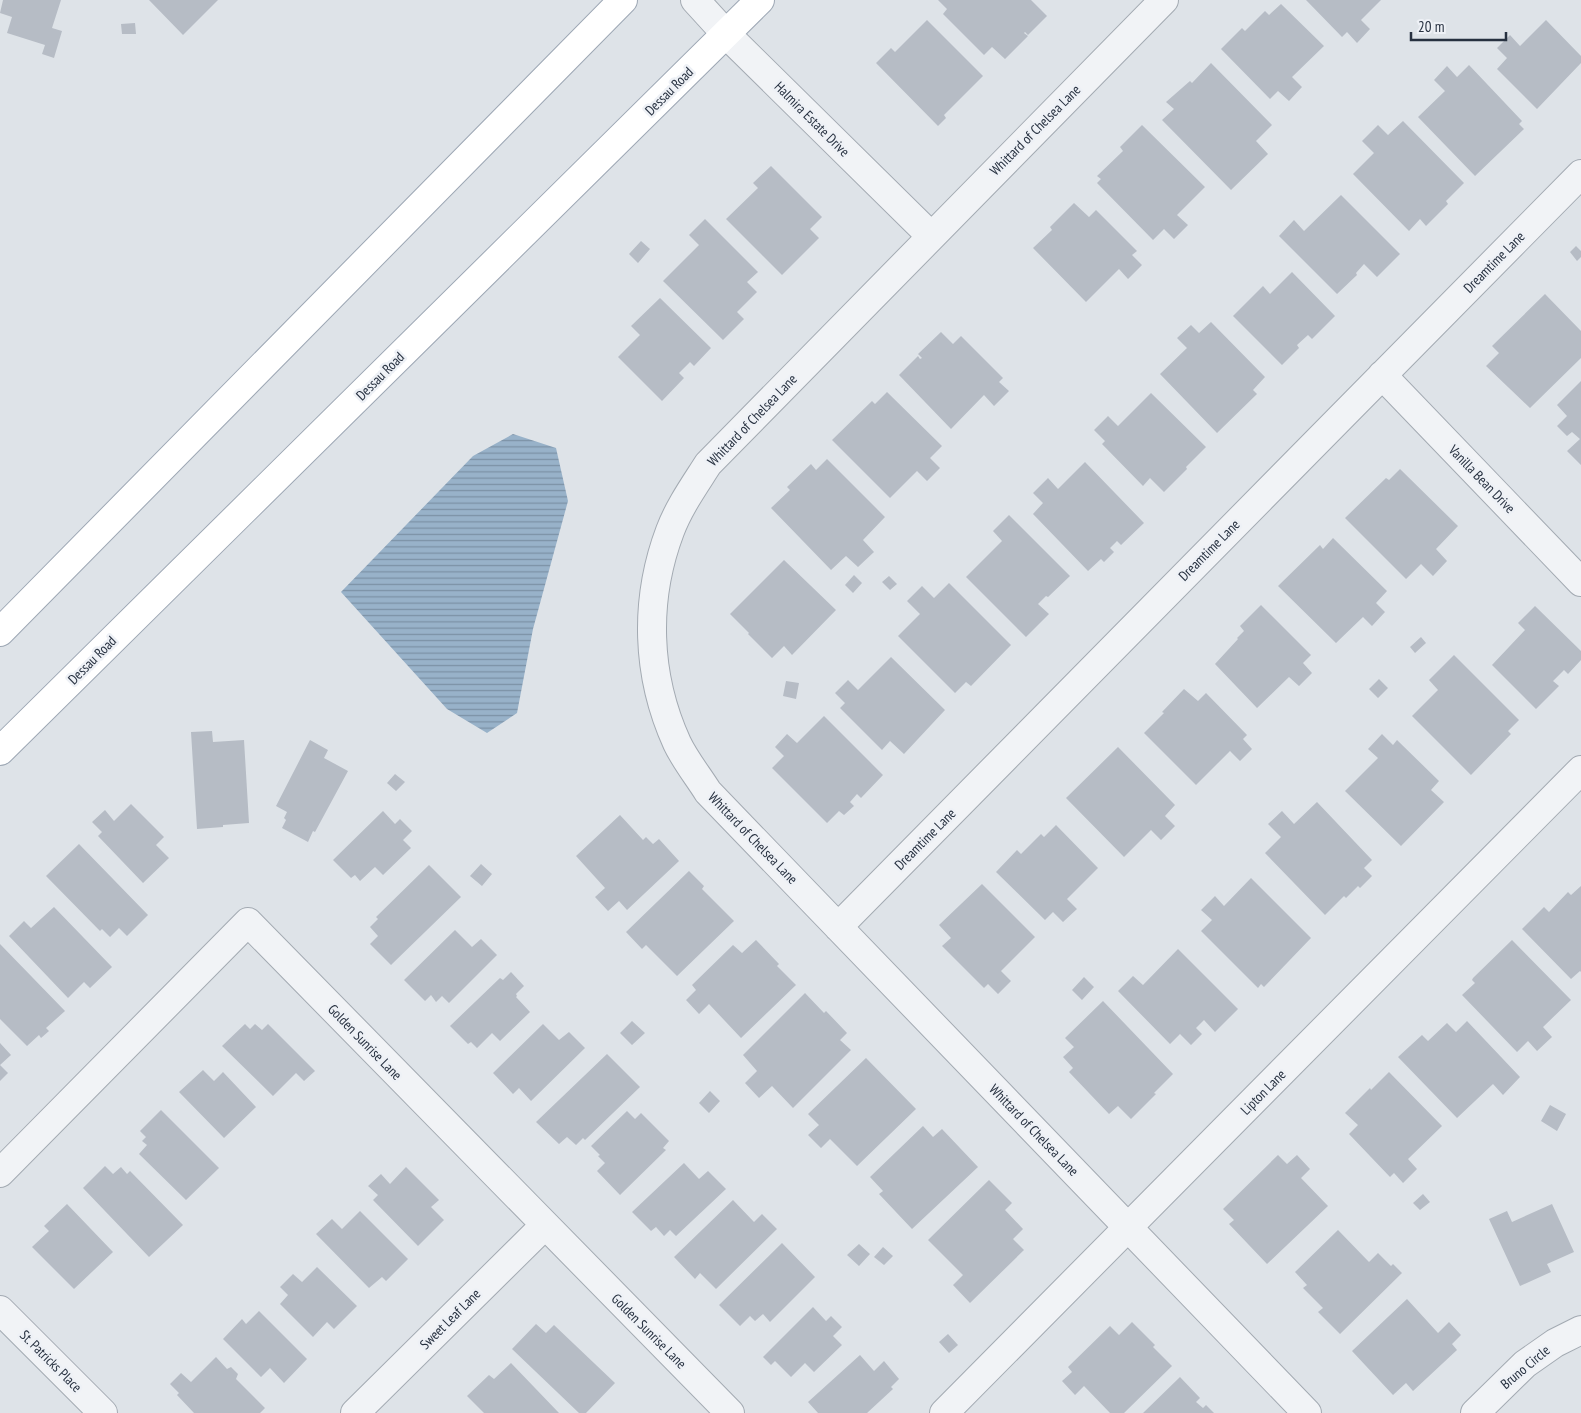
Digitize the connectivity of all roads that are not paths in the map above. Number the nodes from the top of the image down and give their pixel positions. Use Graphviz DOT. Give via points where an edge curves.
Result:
graph roads {
  1 [pos="623,0"];
  2 [pos="696,0"];
  3 [pos="760,0"];
  4 [pos="1164,0"];
  5 [pos="726,34"];
  6 [pos="1581,174"];
  7 [pos="931,236"];
  8 [pos="1382,375"];
  9 [pos="1581,582"];
  10 [pos="0,632"];
  11 [pos="0,751"];
  12 [pos="1581,770"];
  13 [pos="838,927"];
  14 [pos="0,1174"];
  15 [pos="545,1226"];
  16 [pos="1129,1228"];
  17 [pos="0,1310"];
  18 [pos="1581,1330"];
  19 [pos="102,1413"];
  20 [pos="355,1413"];
  21 [pos="730,1413"];
  22 [pos="944,1413"];
  23 [pos="1307,1413"];
  24 [pos="1475,1413"];
  1 -- 10 [label="main road"];
  2 -- 5 [label="street, Halmira Estate Drive"];
  3 -- 5 [label="main road, Dessau Road"];
  4 -- 7 [label="street, Whittard of Chelsea Lane"];
  5 -- 7 [label="street, Halmira Estate Drive"];
  5 -- 11 [label="main road, Dessau Road"];
  6 -- 8 [label="street, Dreamtime Lane"];
  7 -- 13 [label="street, Whittard of Chelsea Lane" via="708,464 670,530 658,568 652,608 652,654 663,706 678,744 708,792"];
  8 -- 9 [label="street, Vanilla Bean Drive"];
  8 -- 13 [label="street, Dreamtime Lane"];
  12 -- 16 [label="street, Lipton Lane"];
  13 -- 16 [label="street, Whittard of Chelsea Lane"];
  14 -- 15 [label="street, Golden Sunrise Lane" via="248,922"];
  15 -- 20 [label="street, Sweet Leaf Lane"];
  15 -- 21 [label="street, Golden Sunrise Lane"];
  16 -- 22 [label="street, Lipton Lane"];
  16 -- 23 [label="street, Whittard of Chelsea Lane"];
  17 -- 19 [label="street, St. Patricks Place"];
  18 -- 24 [label="street, Bruno Circle" via="1555,1343 1526,1364"];
}
